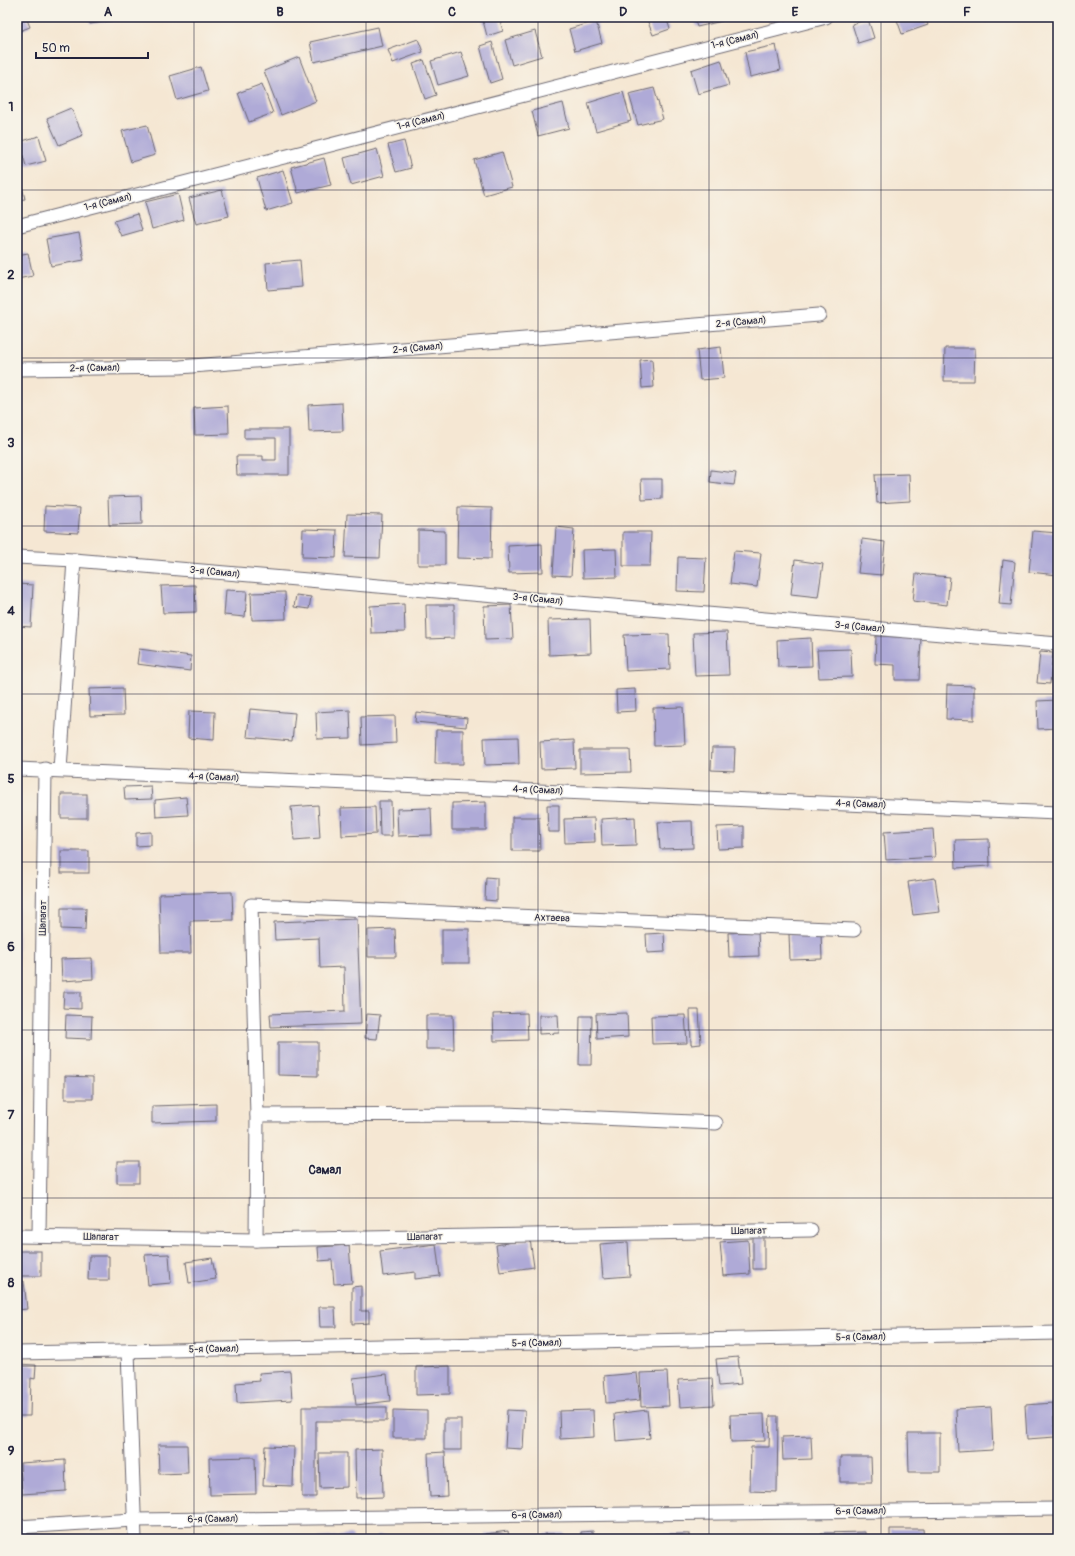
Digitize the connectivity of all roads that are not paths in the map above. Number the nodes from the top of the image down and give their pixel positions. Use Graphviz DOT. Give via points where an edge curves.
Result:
graph roads {
  1 [pos="826,17"];
  2 [pos="17,226"];
  3 [pos="819,315"];
  4 [pos="17,369"];
  5 [pos="17,557"];
  6 [pos="74,560"];
  7 [pos="1058,644"];
  8 [pos="17,768"];
  9 [pos="45,769"];
  10 [pos="60,770"];
  11 [pos="1058,813"];
  12 [pos="854,930"];
  13 [pos="257,1115"];
  14 [pos="716,1123"];
  15 [pos="811,1230"];
  16 [pos="17,1236"];
  17 [pos="39,1236"];
  18 [pos="256,1240"];
  19 [pos="1058,1333"];
  20 [pos="128,1351"];
  21 [pos="17,1353"];
  22 [pos="1058,1509"];
  23 [pos="134,1520"];
  24 [pos="17,1527"];
  25 [pos="135,1539"];
  1 -- 2 [label="street, 1-я (Самал)"];
  3 -- 4 [label="street, 2-я (Самал)" via="180,367"];
  5 -- 6 [label="street, 3-я (Самал)"];
  6 -- 7 [label="street, 3-я (Самал)"];
  6 -- 10 [label="street"];
  8 -- 9 [label="street, 4-я (Самал)"];
  9 -- 10 [label="street, 4-я (Самал)"];
  9 -- 17 [label="street, Шапагат"];
  10 -- 11 [label="street, 4-я (Самал)"];
  12 -- 13 [label="street, Ахтаева" via="251,905"];
  13 -- 14 [label="street" via="505,1114"];
  13 -- 18 [label="street"];
  15 -- 18 [label="street, Шапагат"];
  16 -- 17 [label="street, Шапагат"];
  17 -- 18 [label="street, Шапагат"];
  19 -- 20 [label="street, 5-я (Самал)"];
  20 -- 21 [label="street, 5-я (Самал)"];
  20 -- 23 [label="street"];
  22 -- 23 [label="street, 6-я (Самал)"];
  23 -- 24 [label="street, 6-я (Самал)"];
  23 -- 25 [label="street"];
}
